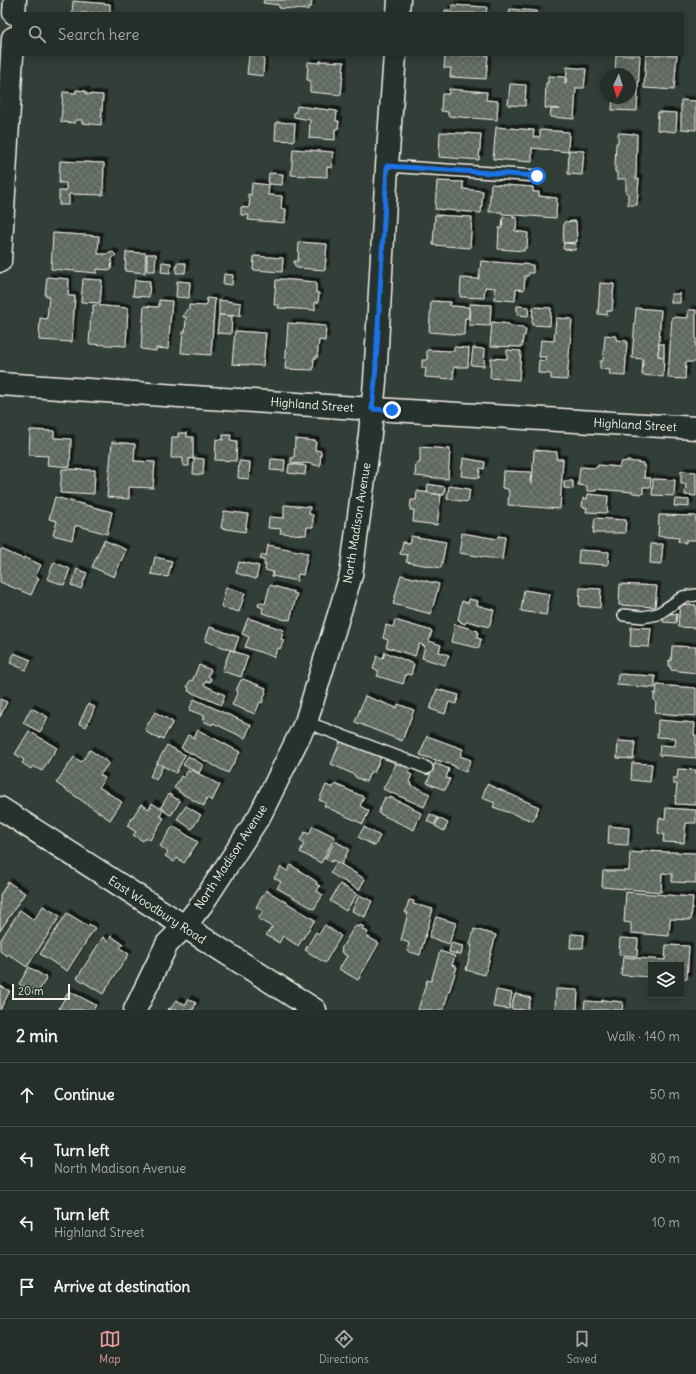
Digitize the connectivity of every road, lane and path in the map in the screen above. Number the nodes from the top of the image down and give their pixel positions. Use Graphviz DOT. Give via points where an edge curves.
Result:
graph roads {
  1 [pos="15,0"];
  2 [pos="399,0"];
  3 [pos="14,12"];
  4 [pos="398,12"];
  5 [pos="12,48"];
  6 [pos="395,56"];
  7 [pos="4,131"];
  8 [pos="387,166"];
  9 [pos="537,176"];
  10 [pos="0,262"];
  11 [pos="0,384"];
  12 [pos="372,409"];
  13 [pos="696,428"];
  14 [pos="696,595"];
  15 [pos="624,615"];
  16 [pos="306,722"];
  17 [pos="427,768"];
  18 [pos="0,808"];
  19 [pos="184,927"];
  20 [pos="135,1010"];
  21 [pos="315,1010"];
  1 -- 3 [label="street"];
  2 -- 4 [label="street"];
  5 -- 7 [label="street"];
  6 -- 8 [label="street, North Madison Avenue"];
  7 -- 10 [label="street"];
  8 -- 9 [label="lane"];
  8 -- 12 [label="street, North Madison Avenue"];
  11 -- 12 [label="street, Highland Street"];
  12 -- 13 [label="street, Highland Street"];
  12 -- 16 [label="street, North Madison Avenue" via="351,575"];
  14 -- 15 [label="lane" via="683,597 658,614 642,617"];
  16 -- 17 [label="lane"];
  16 -- 19 [label="street, North Madison Avenue" via="260,815"];
  18 -- 19 [label="street, East Woodbury Road"];
  19 -- 20 [label="street, North Madison Avenue" via="167,944"];
  19 -- 21 [label="street, East Woodbury Road"];
}
